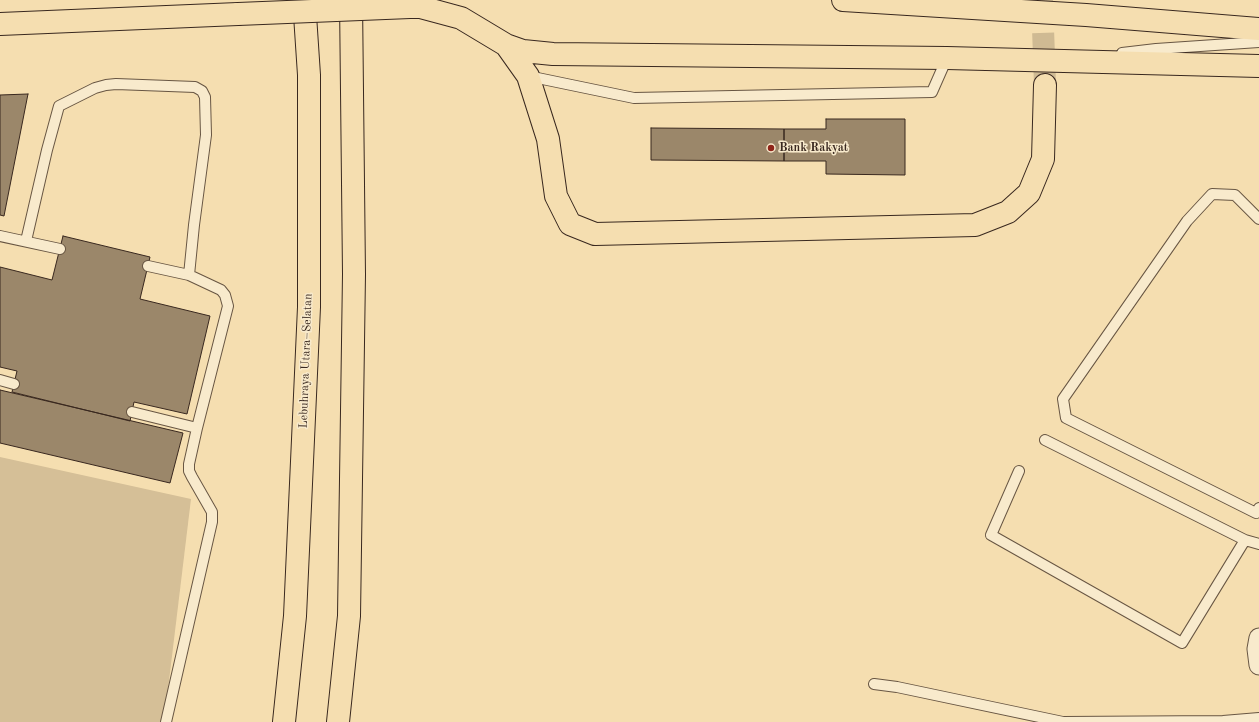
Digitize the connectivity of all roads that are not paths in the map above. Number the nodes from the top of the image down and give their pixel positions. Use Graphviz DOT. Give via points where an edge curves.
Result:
graph roads {
  1 [pos="304,0"];
  2 [pos="351,0"];
  3 [pos="843,0"];
  4 [pos="0,24"];
  5 [pos="1259,29"];
  6 [pos="1259,42"];
  7 [pos="506,45"];
  8 [pos="946,58"];
  9 [pos="1057,61"];
  10 [pos="1259,66"];
  11 [pos="528,76"];
  12 [pos="1045,85"];
  13 [pos="1259,219"];
  14 [pos="0,236"];
  15 [pos="26,241"];
  16 [pos="60,249"];
  17 [pos="148,266"];
  18 [pos="189,275"];
  19 [pos="0,380"];
  20 [pos="14,384"];
  21 [pos="132,412"];
  22 [pos="197,428"];
  23 [pos="1044,440"];
  24 [pos="1018,471"];
  25 [pos="1259,508"];
  26 [pos="1245,540"];
  27 [pos="1259,544"];
  28 [pos="1259,638"];
  29 [pos="1259,665"];
  30 [pos="874,684"];
  31 [pos="1259,718"];
  32 [pos="166,722"];
  33 [pos="284,722"];
  34 [pos="338,722"];
  1 -- 33 [label="highway, Lebuhraya Utara–Selatan" via="309,75 309,307 295,616"];
  2 -- 34 [label="highway" via="354,274 349,616"];
  3 -- 5 [label="highway"];
  4 -- 7 [label="highway, bridge" via="420,6 461,18"];
  6 -- 9 [label="lane" via="1156,49"];
  7 -- 8 [label="highway" via="523,51 562,55"];
  7 -- 11 [label="highway"];
  8 -- 9 [label="highway"];
  8 -- 11 [label="lane" via="932,92 634,98"];
  9 -- 10 [label="highway"];
  11 -- 12 [label="highway" via="548,139 556,196 570,224 595,234 975,225 1008,212 1029,193 1043,159"];
  13 -- 25 [label="lane" via="1236,195 1212,194 1187,220 1063,399 1066,418 1256,513"];
  14 -- 15 [label="lane"];
  15 -- 16 [label="lane"];
  15 -- 18 [label="lane" via="59,106 106,85 195,87 206,97 206,135"];
  17 -- 18 [label="lane"];
  18 -- 22 [label="lane" via="221,290 228,306"];
  19 -- 20 [label="lane"];
  21 -- 22 [label="lane"];
  22 -- 32 [label="lane" via="189,471 212,512 212,522"];
  23 -- 26 [label="lane"];
  24 -- 26 [label="lane" via="991,535 1182,643"];
  26 -- 27 [label="lane"];
  28 -- 29 [label="street"];
  30 -- 31 [label="lane" via="897,686 1063,722 1223,721"];
}
